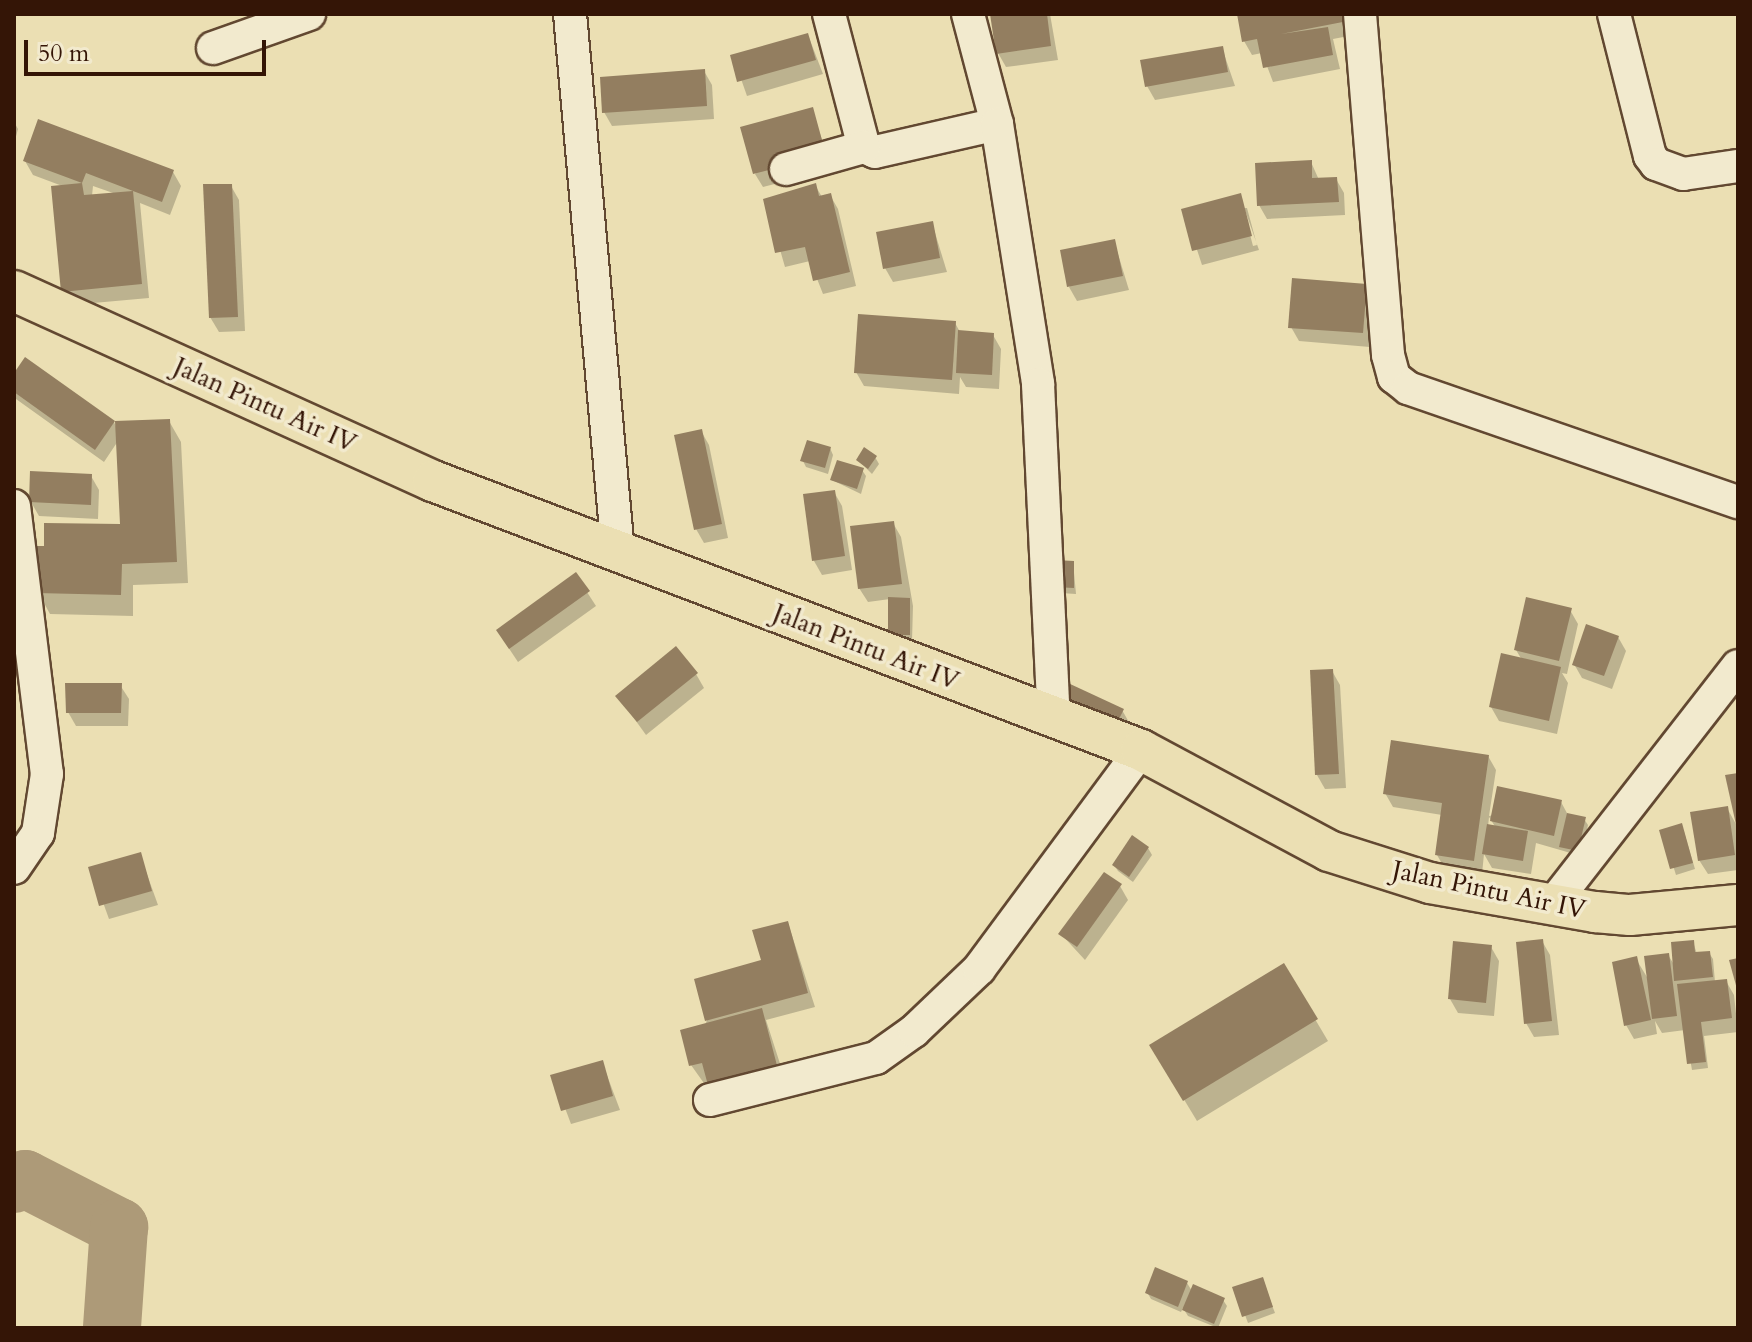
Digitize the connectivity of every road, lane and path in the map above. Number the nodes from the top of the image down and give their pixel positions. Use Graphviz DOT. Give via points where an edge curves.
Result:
graph roads {
  1 [pos="309,14"];
  2 [pos="570,14"];
  3 [pos="829,14"];
  4 [pos="968,14"];
  5 [pos="1360,14"];
  6 [pos="1614,14"];
  7 [pos="213,48"];
  8 [pos="997,124"];
  9 [pos="864,147"];
  10 [pos="1738,166"];
  11 [pos="786,169"];
  12 [pos="14,291"];
  13 [pos="1738,502"];
  14 [pos="14,506"];
  15 [pos="618,553"];
  16 [pos="1738,666"];
  17 [pos="1054,719"];
  18 [pos="1141,750"];
  19 [pos="14,868"];
  20 [pos="1738,905"];
  21 [pos="1551,906"];
  22 [pos="710,1100"];
  1 -- 7 [label="street"];
  2 -- 15 [label="street"];
  3 -- 9 [label="street"];
  4 -- 8 [label="street"];
  5 -- 13 [label="street" via="1394,377 1408,388"];
  6 -- 10 [label="street" via="1656,164 1683,174"];
  8 -- 9 [label="street" via="875,152"];
  8 -- 17 [label="street" via="1038,384"];
  9 -- 11 [label="street"];
  12 -- 15 [label="main road, Jalan Pintu Air IV" via="433,481"];
  14 -- 19 [label="street" via="47,774 38,833"];
  15 -- 17 [label="main road, Jalan Pintu Air IV"];
  16 -- 21 [label="street"];
  17 -- 18 [label="main road, Jalan Pintu Air IV"];
  18 -- 21 [label="main road, Jalan Pintu Air IV" via="1329,851 1430,883"];
  18 -- 22 [label="street" via="979,969 914,1031 876,1058"];
  20 -- 21 [label="main road, Jalan Pintu Air IV" via="1630,915"];
}
